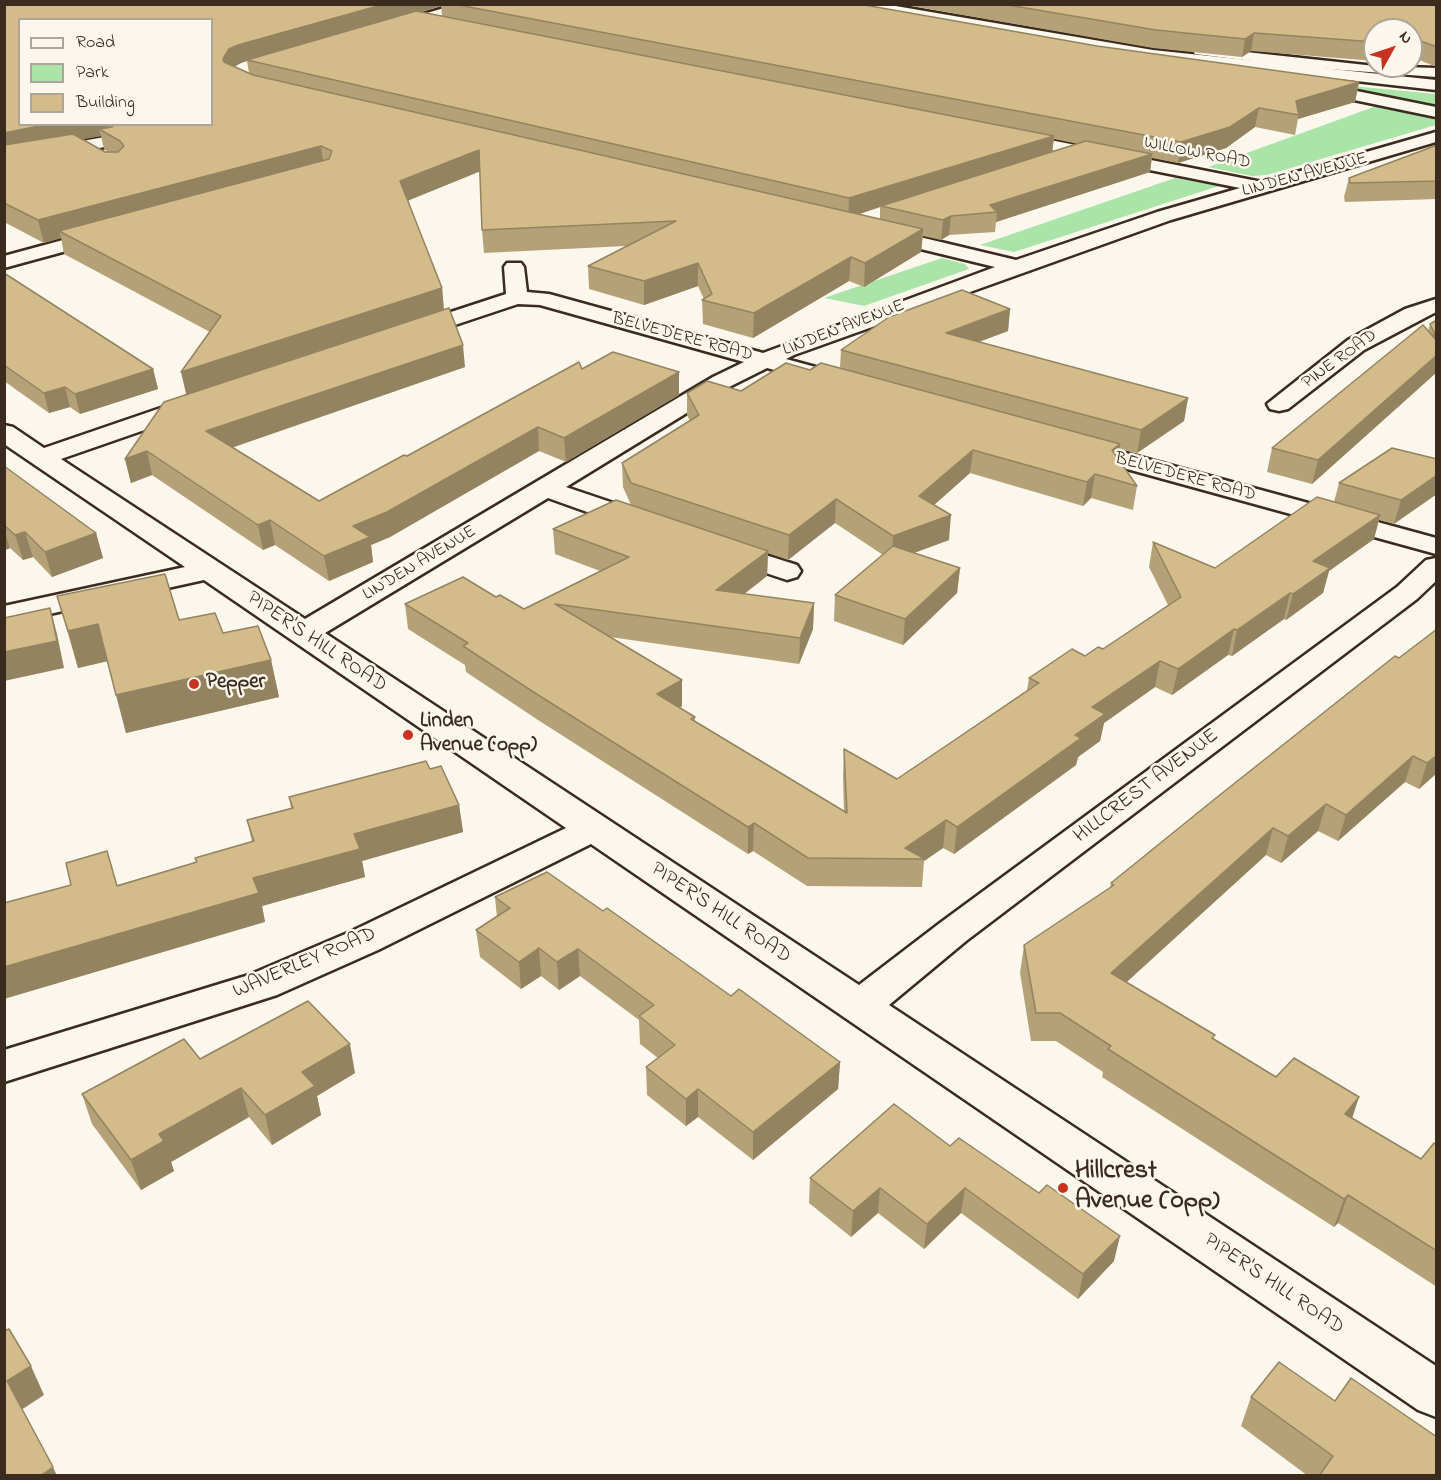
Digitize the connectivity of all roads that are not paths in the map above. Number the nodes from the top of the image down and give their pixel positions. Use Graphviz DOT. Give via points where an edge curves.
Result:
graph roads {
  1 [pos="474,4"];
  2 [pos="857,4"];
  3 [pos="914,4"];
  4 [pos="841,13"];
  5 [pos="416,21"];
  6 [pos="453,28"];
  7 [pos="381,30"];
  8 [pos="1437,73"];
  9 [pos="1437,85"];
  10 [pos="1437,112"];
  11 [pos="989,133"];
  12 [pos="1437,137"];
  13 [pos="110,141"];
  14 [pos="82,147"];
  15 [pos="1083,151"];
  16 [pos="4,160"];
  17 [pos="108,162"];
  18 [pos="1049,163"];
  19 [pos="1263,187"];
  20 [pos="880,217"];
  21 [pos="131,228"];
  22 [pos="4,262"];
  23 [pos="1017,266"];
  24 [pos="514,267"];
  25 [pos="517,298"];
  26 [pos="1437,305"];
  27 [pos="386,341"];
  28 [pos="764,360"];
  29 [pos="843,382"];
  30 [pos="216,398"];
  31 [pos="1280,404"];
  32 [pos="4,432"];
  33 [pos="1058,442"];
  34 [pos="42,457"];
  35 [pos="544,488"];
  36 [pos="668,531"];
  37 [pos="700,542"];
  38 [pos="1437,546"];
  39 [pos="1437,566"];
  40 [pos="210,570"];
  41 [pos="787,571"];
  42 [pos="4,615"];
  43 [pos="301,633"];
  44 [pos="592,828"];
  45 [pos="858,1008"];
  46 [pos="4,1066"];
  47 [pos="1437,1394"];
  1 -- 5 [label="street"];
  2 -- 9 [label="street" via="1153,54"];
  3 -- 8 [label="street" via="1212,52"];
  4 -- 10 [label="street" via="1129,63 1350,93"];
  5 -- 6 [label="street"];
  5 -- 7 [label="street"];
  11 -- 15 [label="street, WILLOW ROAD"];
  12 -- 19 [label="street, LINDEN AVENUE"];
  13 -- 14 [label="street"];
  14 -- 16 [label="street"];
  14 -- 17 [label="street"];
  15 -- 18 [label="street"];
  15 -- 19 [label="street, WILLOW ROAD"];
  19 -- 23 [label="street, LINDEN AVENUE"];
  20 -- 23 [label="street" via="861,226"];
  21 -- 22 [label="street"];
  23 -- 28 [label="street, LINDEN AVENUE"];
  24 -- 25 [label="street"];
  25 -- 27 [label="street"];
  25 -- 28 [label="street, BELVEDERE ROAD" via="541,299"];
  26 -- 31 [label="street, PINE ROAD" via="1356,345"];
  28 -- 29 [label="street, BELVEDERE ROAD"];
  28 -- 35 [label="street, LINDEN AVENUE"];
  30 -- 34 [label="street"];
  32 -- 34 [label="street, PIPER'S HILL ROAD"];
  33 -- 38 [label="street, BELVEDERE ROAD"];
  34 -- 40 [label="street, PIPER'S HILL ROAD"];
  35 -- 36 [label="street"];
  35 -- 43 [label="street, LINDEN AVENUE" via="322,624"];
  37 -- 41 [label="street"];
  39 -- 45 [label="street, HILLCREST AVENUE" via="1407,593 953,932"];
  40 -- 42 [label="street"];
  40 -- 43 [label="street, PIPER'S HILL ROAD"];
  43 -- 44 [label="street, PIPER'S HILL ROAD"];
  44 -- 45 [label="street, PIPER'S HILL ROAD"];
  44 -- 46 [label="street, WAVERLEY ROAD" via="263,985"];
  45 -- 47 [label="street, PIPER'S HILL ROAD"];
}
